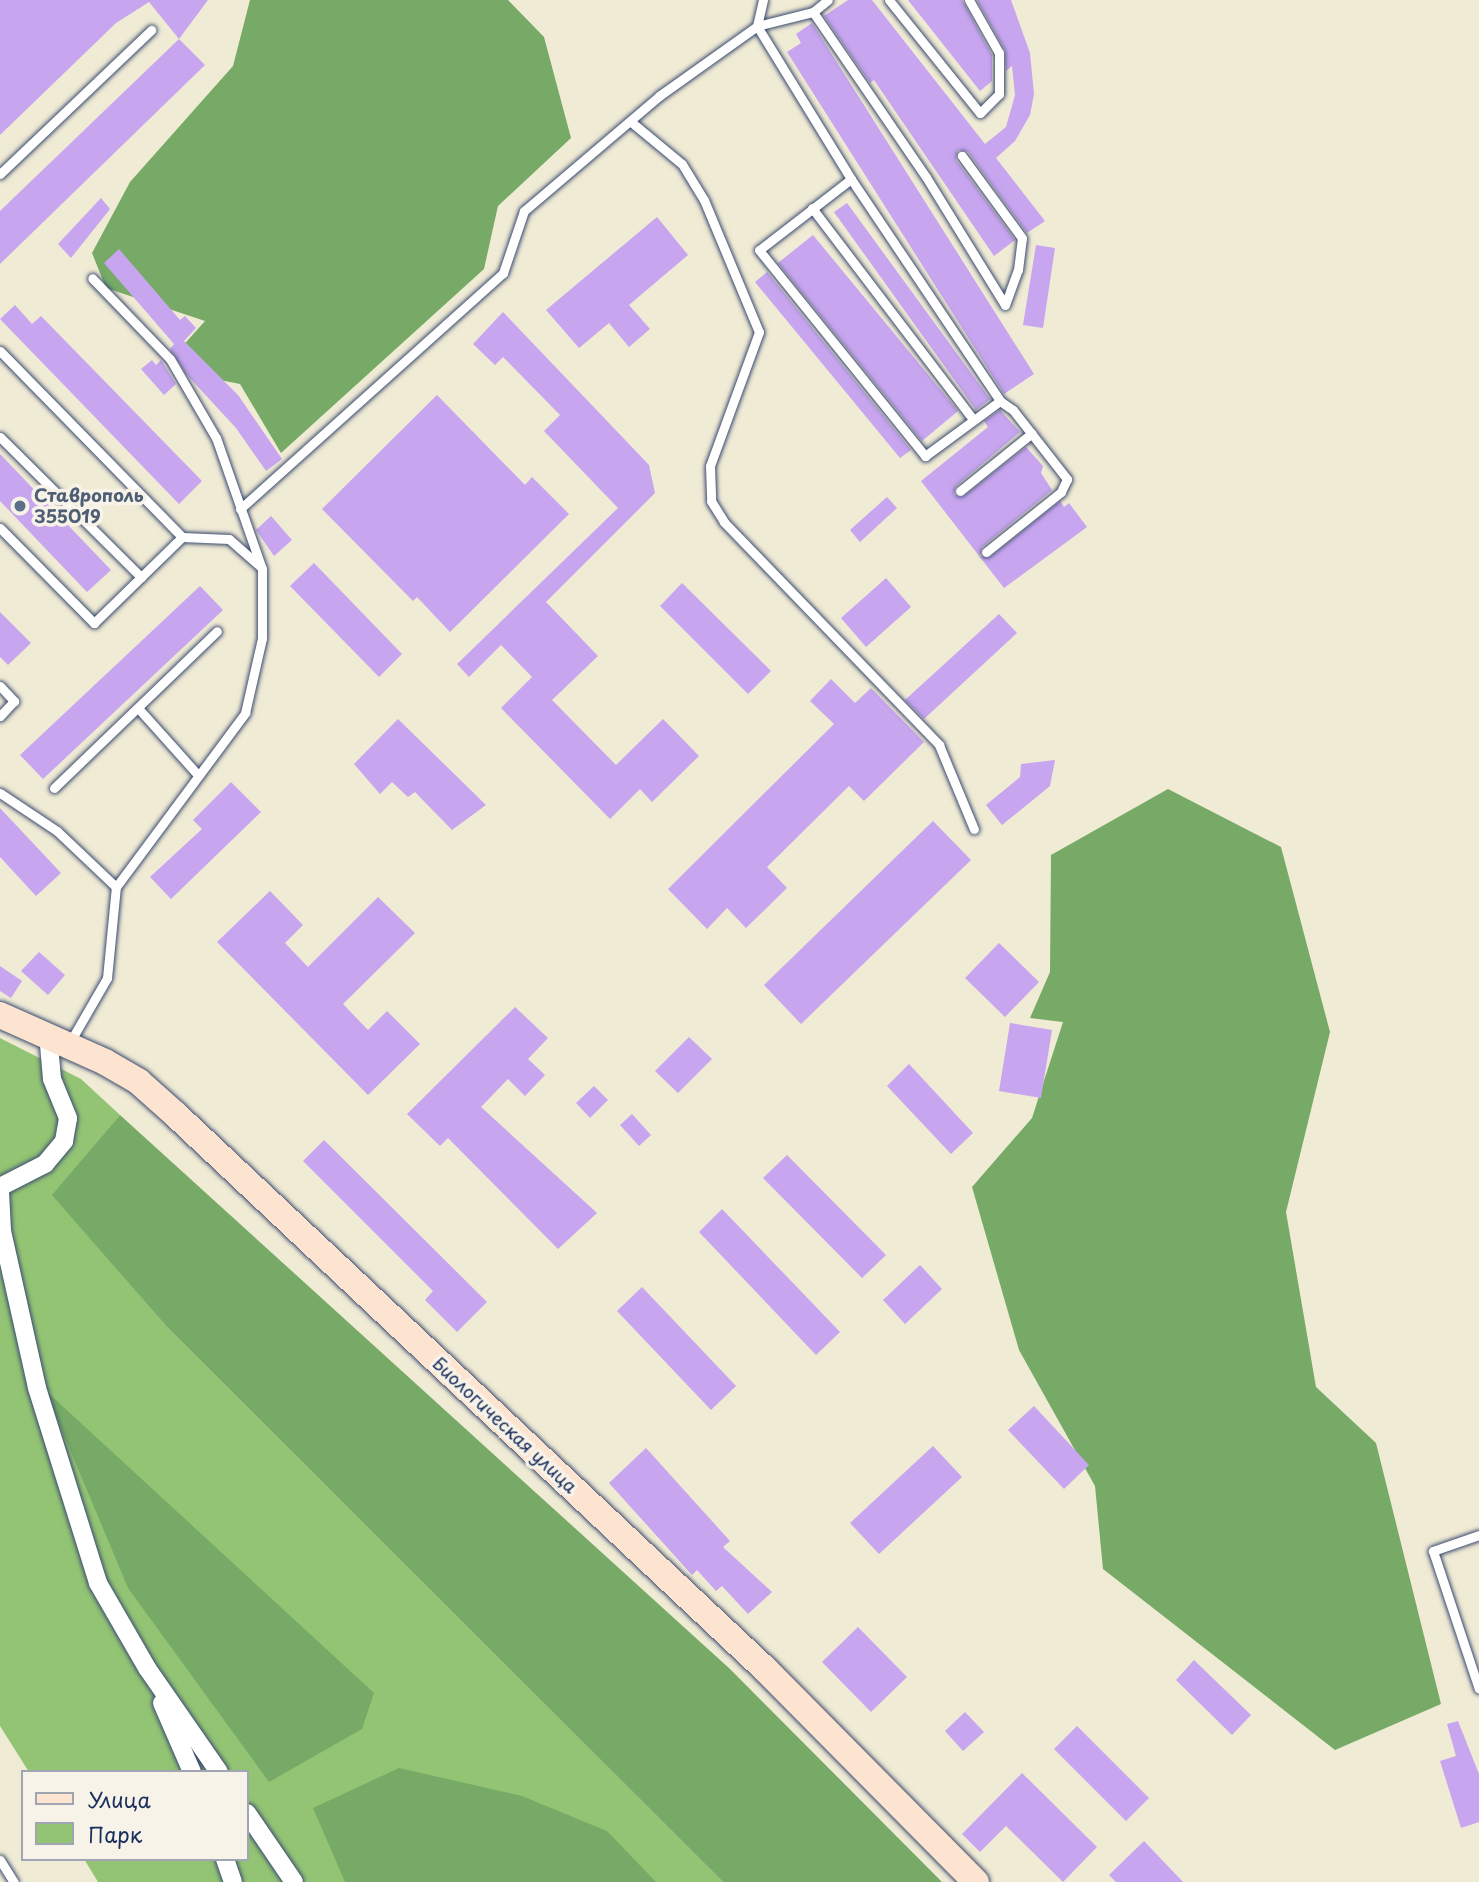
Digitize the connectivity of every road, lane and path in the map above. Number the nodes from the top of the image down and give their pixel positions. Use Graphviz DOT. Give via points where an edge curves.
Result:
graph roads {
  1 [pos="763,0"];
  2 [pos="828,0"];
  3 [pos="889,0"];
  4 [pos="969,0"];
  5 [pos="813,12"];
  6 [pos="757,26"];
  7 [pos="151,30"];
  8 [pos="631,121"];
  9 [pos="962,156"];
  10 [pos="0,174"];
  11 [pos="851,178"];
  12 [pos="812,208"];
  13 [pos="92,278"];
  14 [pos="0,351"];
  15 [pos="1000,401"];
  16 [pos="973,419"];
  17 [pos="1032,433"];
  18 [pos="0,437"];
  19 [pos="960,491"];
  20 [pos="240,509"];
  21 [pos="0,528"];
  22 [pos="182,537"];
  23 [pos="986,552"];
  24 [pos="262,569"];
  25 [pos="141,578"];
  26 [pos="217,631"];
  27 [pos="0,687"];
  28 [pos="138,708"];
  29 [pos="0,716"];
  30 [pos="198,775"];
  31 [pos="54,788"];
  32 [pos="0,793"];
  33 [pos="974,829"];
  34 [pos="116,887"];
  35 [pos="0,1014"];
  36 [pos="58,1039"];
  37 [pos="0,1189"];
  38 [pos="1479,1535"];
  39 [pos="147,1668"];
  40 [pos="1479,1689"];
  41 [pos="191,1770"];
  42 [pos="218,1770"];
  43 [pos="248,1814"];
  44 [pos="0,1860"];
  45 [pos="226,1861"];
  46 [pos="14,1882"];
  47 [pos="233,1882"];
  48 [pos="294,1882"];
  49 [pos="976,1882"];
  1 -- 6 [label="lane"];
  2 -- 5 [label="lane"];
  3 -- 4 [label="lane" via="980,113 999,94 999,53"];
  5 -- 6 [label="lane"];
  5 -- 9 [label="lane" via="926,177 1005,305 1018,270 1022,238"];
  6 -- 8 [label="lane"];
  6 -- 11 [label="lane"];
  7 -- 10 [label="lane"];
  8 -- 20 [label="lane" via="524,211 503,273"];
  8 -- 33 [label="lane" via="682,164 704,200 759,332 710,466 711,501 724,522 939,745"];
  11 -- 12 [label="lane"];
  11 -- 15 [label="lane"];
  12 -- 16 [label="lane"];
  12 -- 16 [label="lane" via="758,250 925,456"];
  13 -- 20 [label="lane" via="170,359 183,379 216,438"];
  14 -- 22 [label="lane"];
  15 -- 16 [label="lane"];
  15 -- 17 [label="lane"];
  17 -- 19 [label="lane"];
  17 -- 23 [label="lane" via="1067,479 1061,492"];
  18 -- 25 [label="lane"];
  20 -- 24 [label="lane"];
  21 -- 25 [label="lane" via="94,622"];
  22 -- 24 [label="lane" via="229,539"];
  22 -- 25 [label="lane"];
  24 -- 30 [label="lane" via="262,638 245,713"];
  26 -- 28 [label="lane"];
  27 -- 29 [label="lane" via="14,701"];
  28 -- 30 [label="lane"];
  28 -- 31 [label="lane"];
  30 -- 34 [label="lane"];
  32 -- 34 [label="lane" via="57,831"];
  34 -- 36 [label="lane" via="107,978"];
  35 -- 36 [label="street, Биологическая улица"];
  36 -- 37 [label="street" via="52,1079 68,1118 64,1141 45,1164"];
  36 -- 49 [label="street, Биологическая улица" via="139,1083 176,1115 765,1669"];
  37 -- 39 [label="street" via="2,1231 62,1479 98,1583"];
  38 -- 40 [label="lane" via="1433,1551"];
  39 -- 41 [label="street"];
  39 -- 42 [label="street"];
  43 -- 48 [label="street"];
  44 -- 46 [label="lane"];
  45 -- 47 [label="street"];
}
